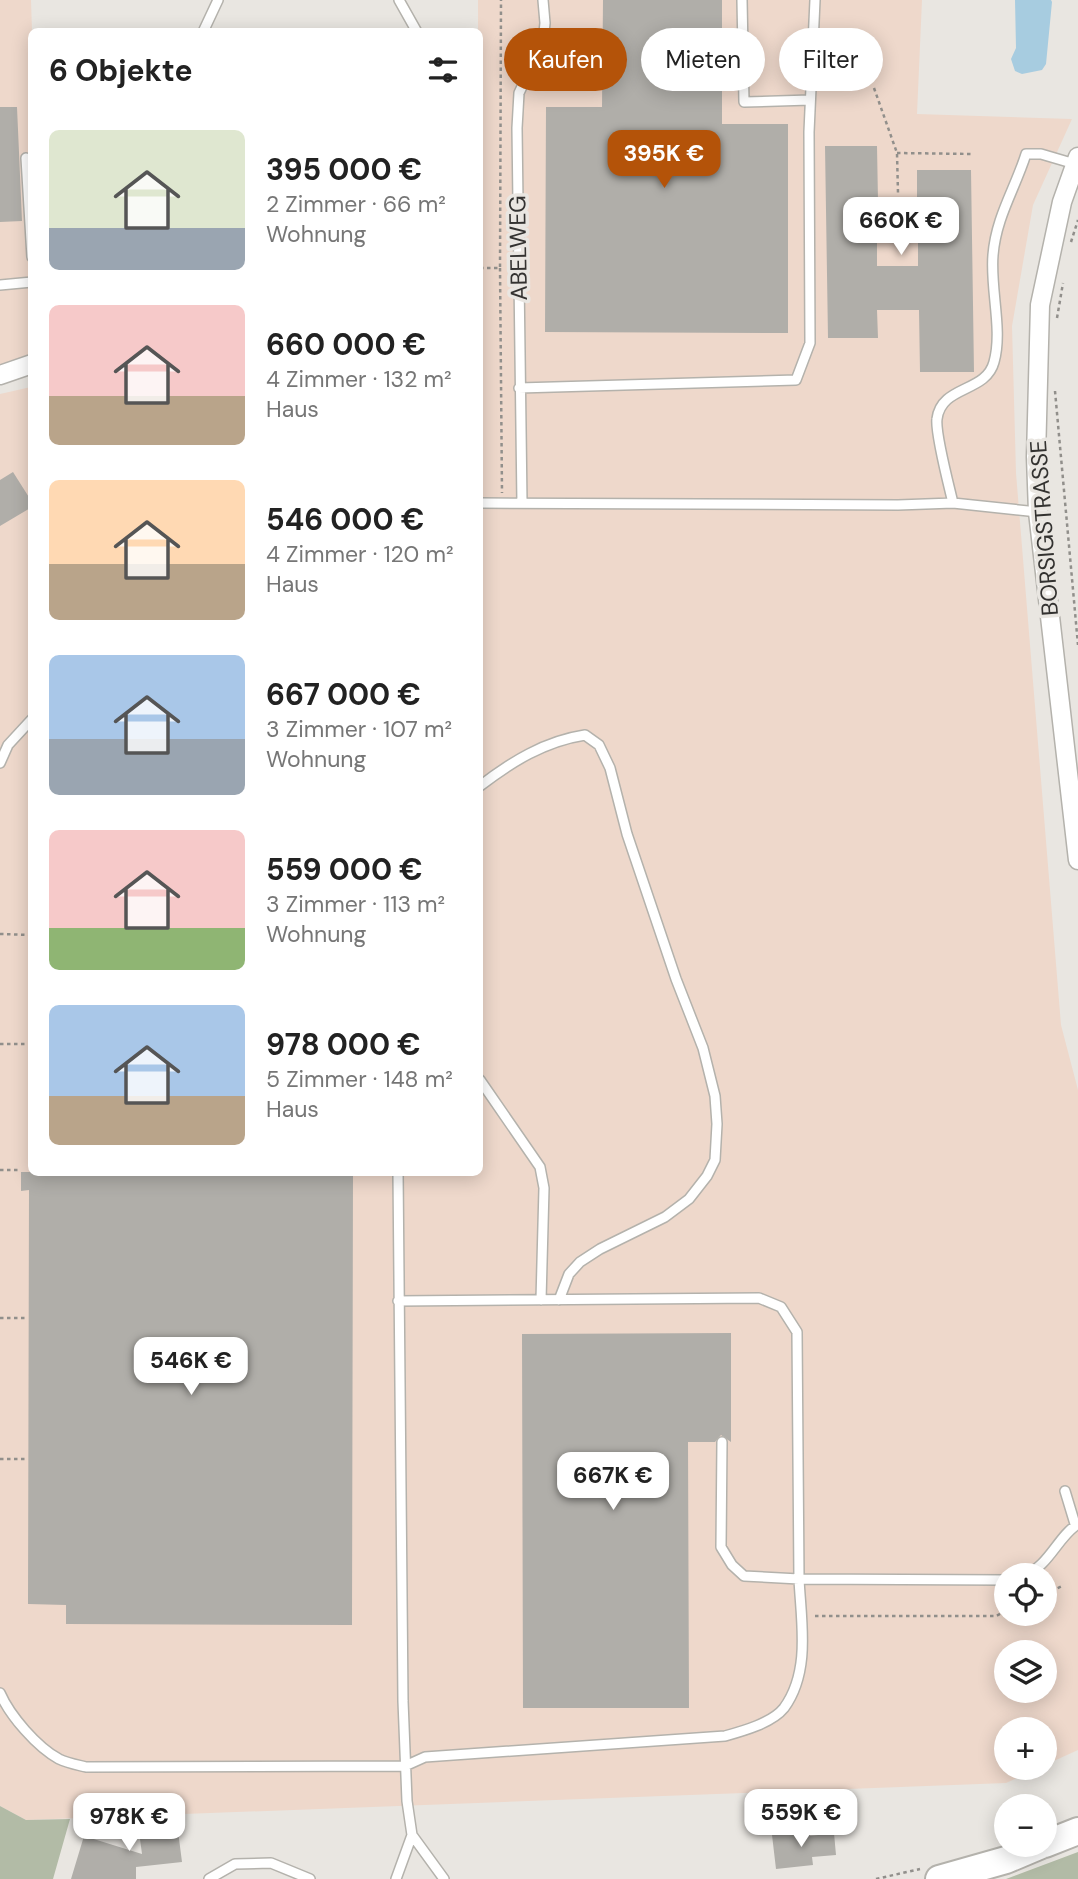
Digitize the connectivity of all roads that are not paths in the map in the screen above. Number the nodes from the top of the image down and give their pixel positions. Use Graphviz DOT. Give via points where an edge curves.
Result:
graph roads {
  1 [pos="218,0"];
  2 [pos="399,0"];
  3 [pos="543,0"];
  4 [pos="742,0"];
  5 [pos="815,0"];
  6 [pos="205,28"];
  7 [pos="415,28"];
  8 [pos="810,100"];
  9 [pos="26,158"];
  10 [pos="1076,161"];
  11 [pos="28,191"];
  12 [pos="28,282"];
  13 [pos="0,285"];
  14 [pos="28,364"];
  15 [pos="0,375"];
  16 [pos="519,388"];
  17 [pos="483,503"];
  18 [pos="522,503"];
  19 [pos="953,503"];
  20 [pos="1038,512"];
  21 [pos="28,723"];
  22 [pos="0,763"];
  23 [pos="483,784"];
  24 [pos="1078,860"];
  25 [pos="483,1084"];
  26 [pos="398,1176"];
  27 [pos="541,1300"];
  28 [pos="559,1300"];
  29 [pos="398,1301"];
  30 [pos="722,1442"];
  31 [pos="1065,1491"];
  32 [pos="1077,1524"];
  33 [pos="1041,1563"];
  34 [pos="799,1579"];
  35 [pos="994,1580"];
  36 [pos="0,1693"];
  37 [pos="405,1766"];
  38 [pos="1078,1831"];
  39 [pos="412,1835"];
  40 [pos="1057,1839"];
  41 [pos="1013,1857"];
  42 [pos="209,1879"];
  43 [pos="310,1879"];
  44 [pos="396,1879"];
  45 [pos="444,1879"];
  46 [pos="939,1879"];
  1 -- 6 [label="lane"];
  2 -- 7 [label="lane"];
  3 -- 16 [label="lane, ABELWEG" via="543,42 519,93"];
  4 -- 8 [label="lane" via="744,102"];
  5 -- 8 [label="lane"];
  8 -- 16 [label="lane" via="810,343 796,380"];
  9 -- 11 [label="lane"];
  10 -- 19 [label="lane" via="1026,154 1007,198 993,252 994,365 982,382 946,400 936,421"];
  10 -- 20 [label="street, BORSIGSTRASSE" via="1062,202 1040,305"];
  12 -- 13 [label="lane"];
  14 -- 15 [label="street"];
  16 -- 18 [label="lane, ABELWEG"];
  17 -- 18 [label="lane"];
  18 -- 19 [label="lane"];
  19 -- 20 [label="lane"];
  20 -- 24 [label="street, BORSIGSTRASSE"];
  21 -- 22 [label="lane" via="8,745"];
  23 -- 28 [label="lane" via="561,738 584,735 599,745 703,1048 715,1096 715,1160 690,1199 580,1262"];
  25 -- 27 [label="lane" via="540,1167 544,1188"];
  26 -- 29 [label="lane"];
  27 -- 28 [label="lane"];
  27 -- 29 [label="lane"];
  28 -- 34 [label="lane" via="759,1298 782,1307 797,1332"];
  29 -- 37 [label="lane"];
  30 -- 34 [label="lane" via="722,1548 744,1576"];
  31 -- 32 [label="lane"];
  32 -- 33 [label="lane"];
  34 -- 35 [label="lane"];
  34 -- 37 [label="lane" via="801,1673 783,1709 756,1727 725,1736 425,1757"];
  36 -- 37 [label="lane" via="8,1711 42,1746 60,1760 86,1767"];
  37 -- 39 [label="lane"];
  38 -- 40 [label="main road"];
  39 -- 44 [label="lane"];
  39 -- 45 [label="lane"];
  41 -- 46 [label="main road"];
  42 -- 43 [label="lane" via="235,1864 271,1863"];
}
